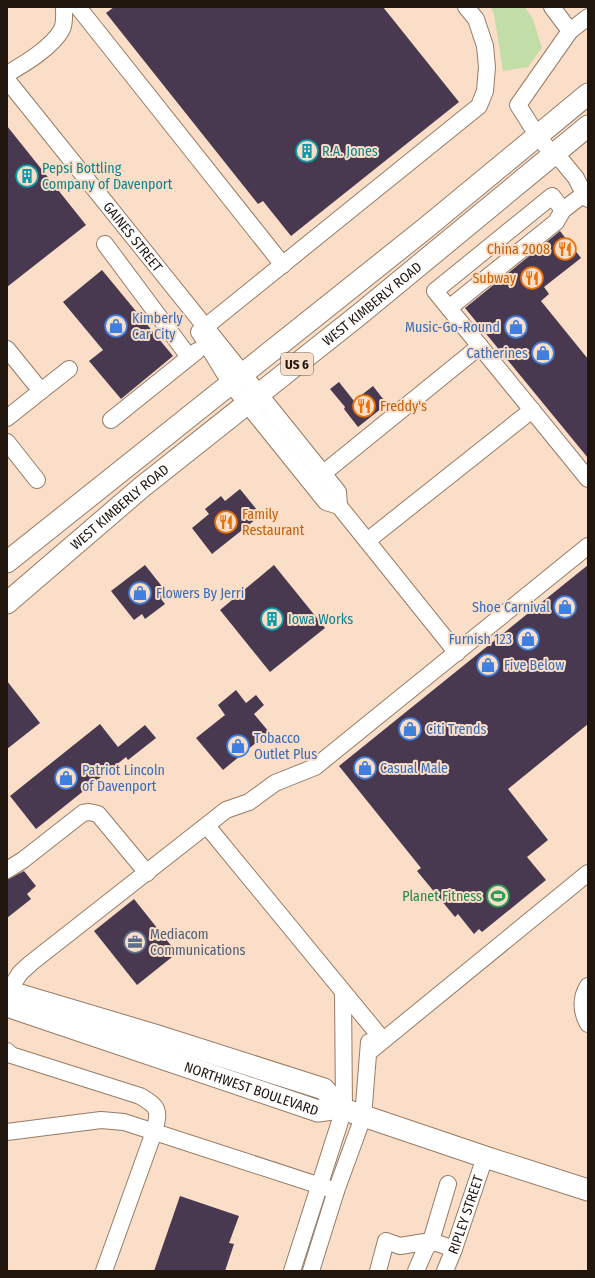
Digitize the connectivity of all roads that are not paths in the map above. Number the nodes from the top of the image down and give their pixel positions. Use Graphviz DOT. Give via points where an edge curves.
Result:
graph roads {
  1 [pos="64,7"];
  2 [pos="78,7"];
  3 [pos="466,7"];
  4 [pos="552,7"];
  5 [pos="588,17"];
  6 [pos="570,31"];
  7 [pos="7,74"];
  8 [pos="7,80"];
  9 [pos="588,94"];
  10 [pos="588,126"];
  11 [pos="537,136"];
  12 [pos="553,155"];
  13 [pos="587,195"];
  14 [pos="563,210"];
  15 [pos="105,244"];
  16 [pos="283,265"];
  17 [pos="449,308"];
  18 [pos="206,335"];
  19 [pos="480,346"];
  20 [pos="7,349"];
  21 [pos="189,357"];
  22 [pos="69,369"];
  23 [pos="237,380"];
  24 [pos="41,391"];
  25 [pos="252,399"];
  26 [pos="532,410"];
  27 [pos="7,418"];
  28 [pos="111,420"];
  29 [pos="7,442"];
  30 [pos="317,478"];
  31 [pos="588,479"];
  32 [pos="38,480"];
  33 [pos="367,541"];
  34 [pos="588,546"];
  35 [pos="7,562"];
  36 [pos="7,603"];
  37 [pos="457,652"];
  38 [pos="207,826"];
  39 [pos="7,870"];
  40 [pos="147,873"];
  41 [pos="588,873"];
  42 [pos="588,986"];
  43 [pos="343,992"];
  44 [pos="7,995"];
  45 [pos="370,1024"];
  46 [pos="588,1024"];
  47 [pos="383,1040"];
  48 [pos="7,1051"];
  49 [pos="369,1052"];
  50 [pos="342,1109"];
  51 [pos="363,1117"];
  52 [pos="7,1132"];
  53 [pos="154,1132"];
  54 [pos="485,1157"];
  55 [pos="448,1184"];
  56 [pos="319,1185"];
  57 [pos="588,1190"];
  58 [pos="336,1191"];
  59 [pos="431,1241"];
  60 [pos="454,1249"];
  61 [pos="104,1271"];
  62 [pos="292,1271"];
  63 [pos="311,1271"];
  64 [pos="378,1271"];
  65 [pos="416,1271"];
  66 [pos="446,1271"];
  1 -- 7 [label="street" via="62,28 52,41 32,59"];
  2 -- 16 [label="street"];
  3 -- 16 [label="street" via="476,19 486,53 485,91 479,106"];
  4 -- 6 [label="street"];
  5 -- 6 [label="street"];
  6 -- 11 [label="street" via="518,105"];
  8 -- 18 [label="street, GAINES STREET" via="183,300"];
  9 -- 11 [label="main road, WEST KIMBERLY ROAD / US 6"];
  10 -- 12 [label="main road, WEST KIMBERLY ROAD / US 6"];
  11 -- 12 [label="street"];
  11 -- 23 [label="main road, WEST KIMBERLY ROAD / US 6"];
  12 -- 13 [label="street" via="556,169 569,185"];
  12 -- 25 [label="main road, WEST KIMBERLY ROAD / US 6"];
  13 -- 14 [label="street"];
  14 -- 17 [label="street" via="556,222"];
  14 -- 17 [label="street" via="552,196 435,291"];
  15 -- 21 [label="street"];
  16 -- 18 [label="street"];
  17 -- 19 [label="street"];
  18 -- 21 [label="street"];
  18 -- 23 [label="street, GAINES STREET"];
  19 -- 26 [label="street"];
  19 -- 30 [label="street"];
  20 -- 24 [label="street"];
  21 -- 28 [label="street"];
  22 -- 24 [label="street"];
  23 -- 25 [label="street, GAINES STREET"];
  23 -- 35 [label="main road, WEST KIMBERLY ROAD / US 6"];
  24 -- 27 [label="street"];
  25 -- 30 [label="street, GAINES STREET"];
  25 -- 36 [label="main road, WEST KIMBERLY ROAD / US 6" via="142,487"];
  26 -- 31 [label="street"];
  26 -- 33 [label="street"];
  29 -- 32 [label="street"];
  30 -- 33 [label="street, GAINES STREET" via="326,502 339,506"];
  33 -- 37 [label="street"];
  34 -- 37 [label="street"];
  37 -- 38 [label="street" via="315,767 275,782 249,802 226,810"];
  38 -- 40 [label="street"];
  38 -- 43 [label="street"];
  39 -- 40 [label="street" via="83,813 88,812 98,814"];
  40 -- 44 [label="street" via="31,963 20,973"];
  41 -- 47 [label="street"];
  42 -- 46 [label="street" via="584,991 582,1003 583,1014"];
  43 -- 45 [label="street"];
  43 -- 50 [label="street"];
  44 -- 50 [label="main road" via="158,1036 324,1089"];
  45 -- 47 [label="street"];
  45 -- 49 [label="street"];
  47 -- 49 [label="street"];
  48 -- 53 [label="street" via="140,1096 153,1103 158,1115"];
  49 -- 51 [label="street"];
  50 -- 51 [label="main road"];
  50 -- 56 [label="street"];
  51 -- 54 [label="main road"];
  51 -- 58 [label="street"];
  52 -- 53 [label="street" via="101,1120 124,1122"];
  53 -- 56 [label="street"];
  53 -- 61 [label="street"];
  54 -- 57 [label="main road"];
  54 -- 60 [label="street, RIPLEY STREET"];
  55 -- 59 [label="street"];
  56 -- 58 [label="street"];
  56 -- 62 [label="street"];
  58 -- 63 [label="street"];
  59 -- 60 [label="street"];
  59 -- 64 [label="street" via="400,1246 386,1242"];
  59 -- 65 [label="street"];
  60 -- 66 [label="street, RIPLEY STREET"];
}
